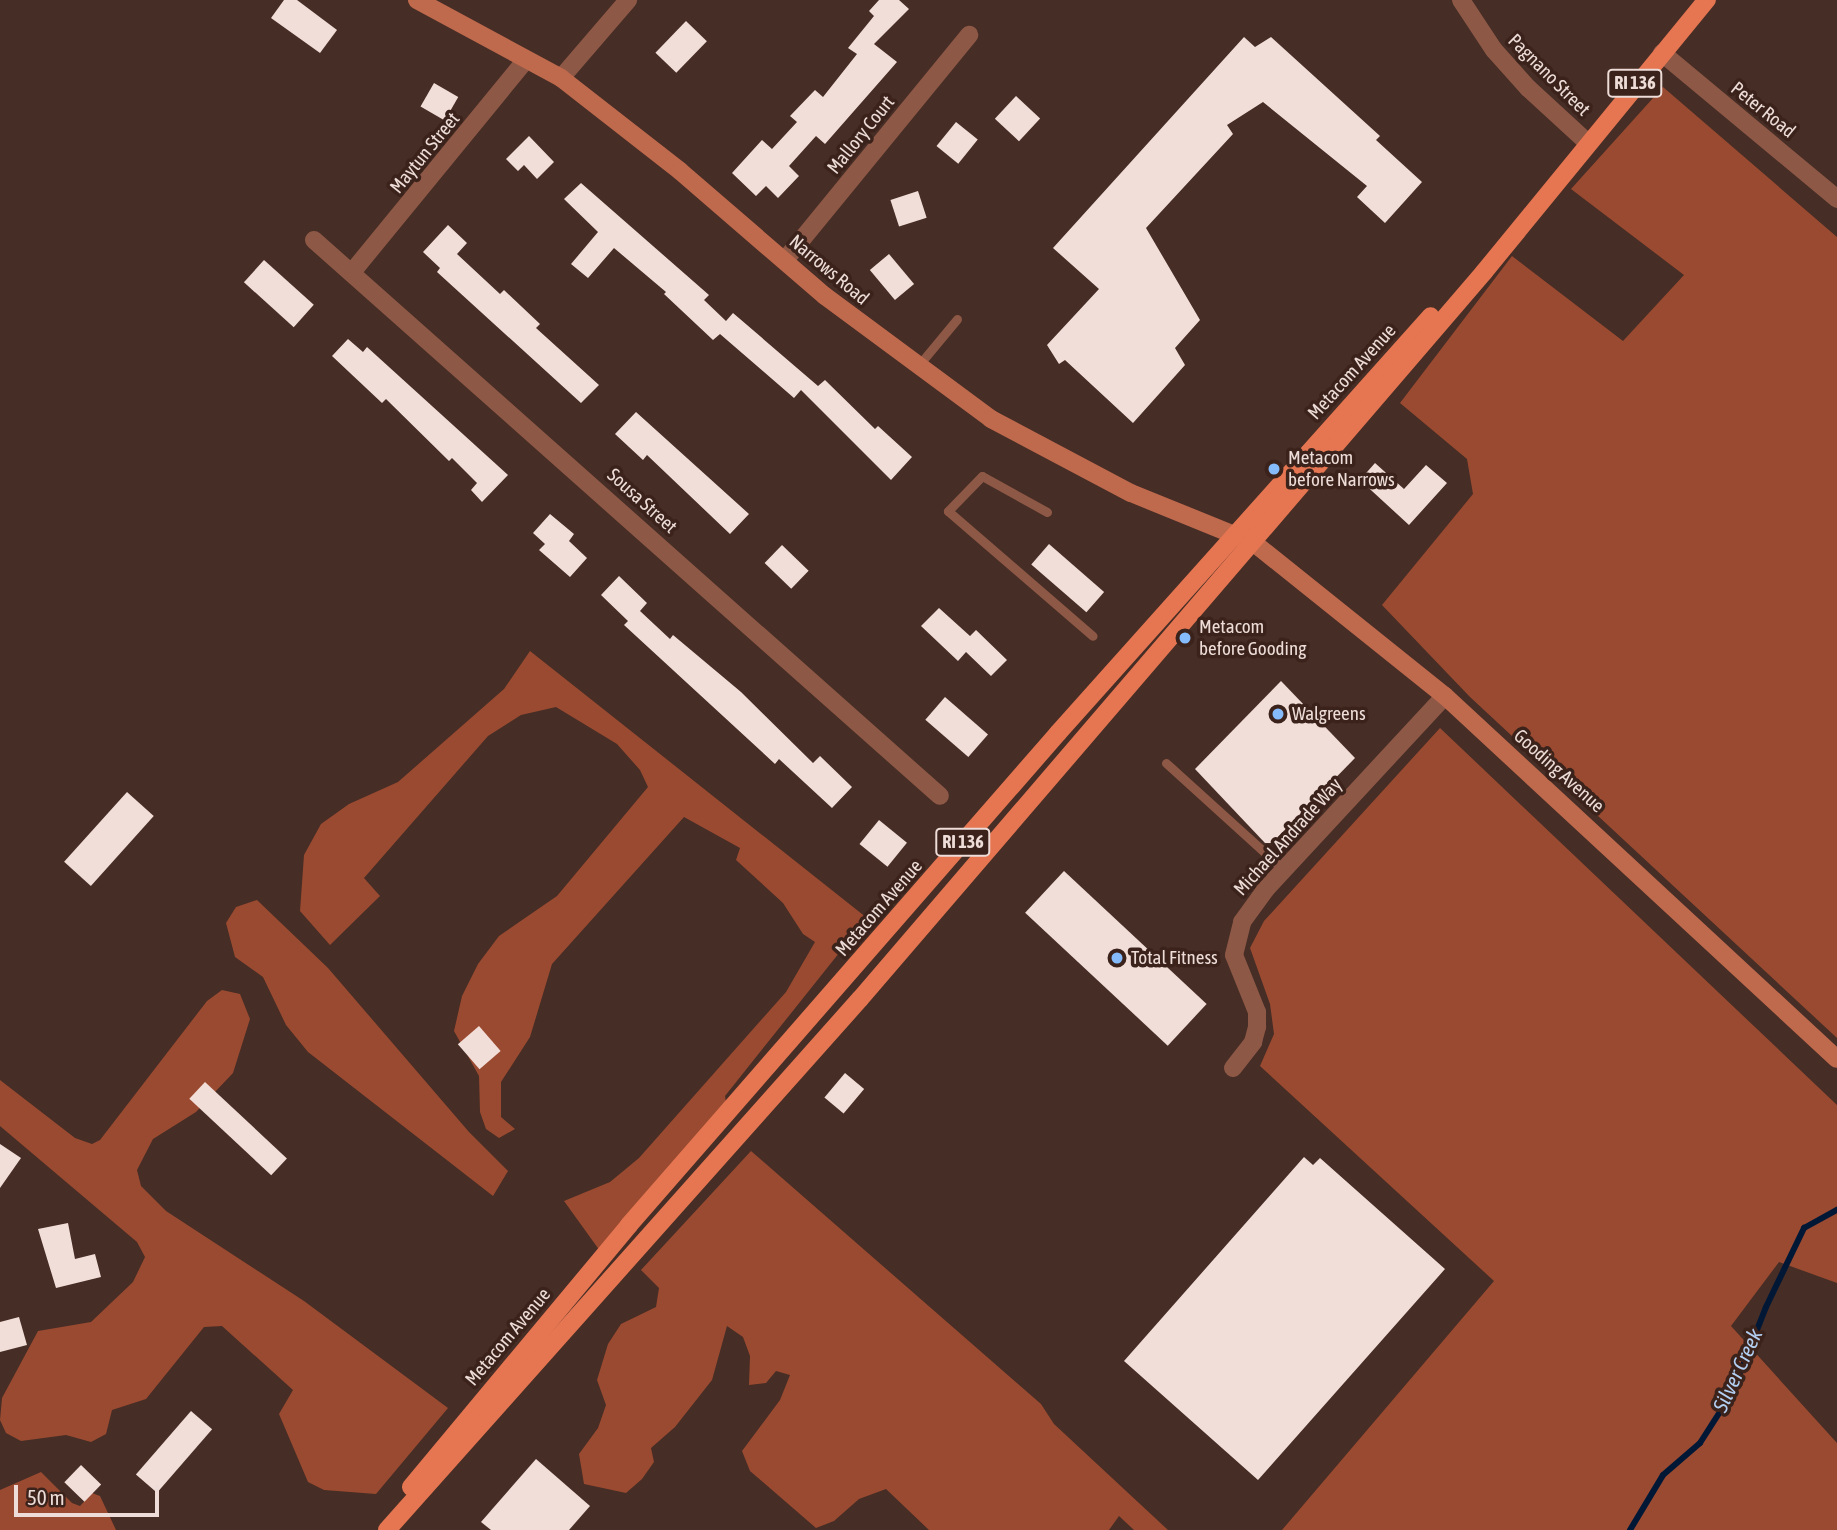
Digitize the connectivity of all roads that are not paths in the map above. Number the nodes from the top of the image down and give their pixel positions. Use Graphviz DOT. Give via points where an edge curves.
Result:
graph roads {
  1 [pos="417,0"];
  2 [pos="628,0"];
  3 [pos="1461,0"];
  4 [pos="1707,0"];
  5 [pos="969,35"];
  6 [pos="1662,53"];
  7 [pos="526,60"];
  8 [pos="561,78"];
  9 [pos="1587,142"];
  10 [pos="1837,199"];
  11 [pos="314,240"];
  12 [pos="785,260"];
  13 [pos="353,271"];
  14 [pos="957,319"];
  15 [pos="917,367"];
  16 [pos="1330,439"];
  17 [pos="1047,512"];
  18 [pos="1236,536"];
  19 [pos="1254,543"];
  20 [pos="1093,636"];
  21 [pos="1445,696"];
  22 [pos="1166,763"];
  23 [pos="940,796"];
  24 [pos="1284,870"];
  25 [pos="1837,1059"];
  26 [pos="1233,1068"];
  27 [pos="726,1116"];
  28 [pos="744,1132"];
  29 [pos="377,1530"];
  30 [pos="387,1530"];
  1 -- 7 [label="street, Narrows Road"];
  2 -- 8 [label="street"];
  3 -- 9 [label="street, Pagnano Street" via="1494,50"];
  4 -- 6 [label="main road, Metacom Avenue / RI 136"];
  5 -- 12 [label="street, Mallory Court"];
  6 -- 9 [label="main road, Metacom Avenue / RI 136"];
  6 -- 10 [label="street, Peter Road"];
  7 -- 8 [label="street, Narrows Road"];
  7 -- 13 [label="street, Maytun Street"];
  8 -- 12 [label="street, Narrows Road"];
  9 -- 16 [label="main road, Metacom Avenue / RI 136"];
  11 -- 13 [label="street, Sousa Street"];
  12 -- 15 [label="street, Narrows Road"];
  13 -- 23 [label="street, Sousa Street"];
  14 -- 15 [label="lane"];
  15 -- 18 [label="street, Narrows Road" via="1034,446"];
  16 -- 18 [label="main road, Metacom Avenue / RI 136"];
  16 -- 19 [label="main road, Metacom Avenue / RI 136"];
  17 -- 20 [label="lane" via="982,477 948,511"];
  18 -- 19 [label="street, Gooding Avenue"];
  18 -- 27 [label="main road, Metacom Avenue / RI 136" via="1058,733"];
  19 -- 21 [label="street, Gooding Avenue"];
  19 -- 28 [label="main road, Metacom Avenue / RI 136"];
  21 -- 24 [label="street, Michael Andrade Way"];
  21 -- 25 [label="street, Gooding Avenue"];
  22 -- 24 [label="lane"];
  24 -- 26 [label="street, Michael Andrade Way" via="1247,914 1234,944 1240,974 1257,1012 1257,1027 1253,1042"];
  27 -- 28 [label="lane"];
  27 -- 29 [label="main road, Metacom Avenue / RI 136" via="536,1335"];
  28 -- 30 [label="main road, Metacom Avenue / RI 136"];
}
